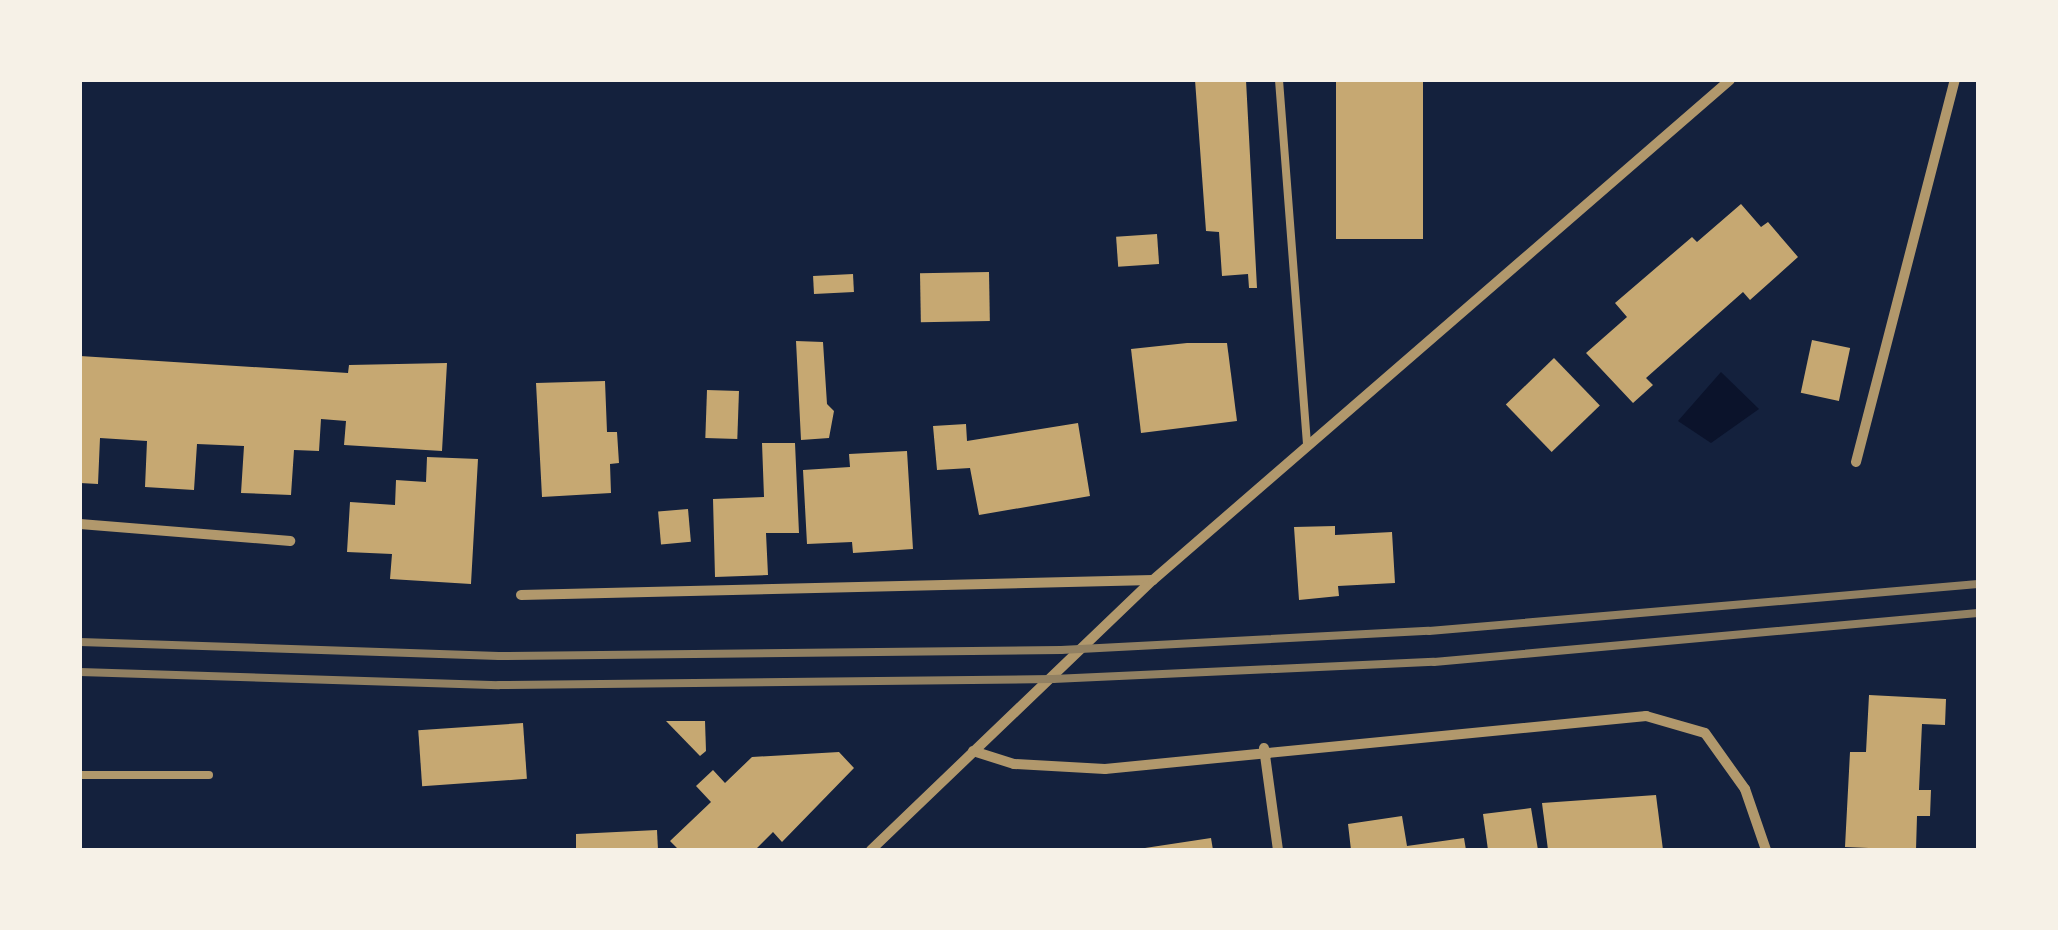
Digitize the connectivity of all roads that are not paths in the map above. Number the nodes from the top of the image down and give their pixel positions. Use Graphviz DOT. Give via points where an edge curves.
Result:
graph roads {
  1 [pos="1279,80"];
  2 [pos="1730,80"];
  3 [pos="1955,80"];
  4 [pos="1307,442"];
  5 [pos="1856,462"];
  6 [pos="80,524"];
  7 [pos="290,541"];
  8 [pos="1153,580"];
  9 [pos="521,595"];
  10 [pos="1264,748"];
  11 [pos="972,751"];
  12 [pos="209,774"];
  13 [pos="80,775"];
  14 [pos="871,850"];
  15 [pos="1278,850"];
  16 [pos="1766,850"];
  1 -- 4 [label="lane"];
  2 -- 4 [label="street"];
  3 -- 5 [label="street"];
  4 -- 8 [label="street"];
  6 -- 7 [label="street"];
  8 -- 9 [label="street"];
  8 -- 11 [label="street"];
  10 -- 11 [label="street" via="1105,769 1014,764"];
  10 -- 15 [label="street"];
  10 -- 16 [label="street" via="1646,716 1679,721 1705,733 1727,758"];
  11 -- 14 [label="street"];
  12 -- 13 [label="lane"];
}
